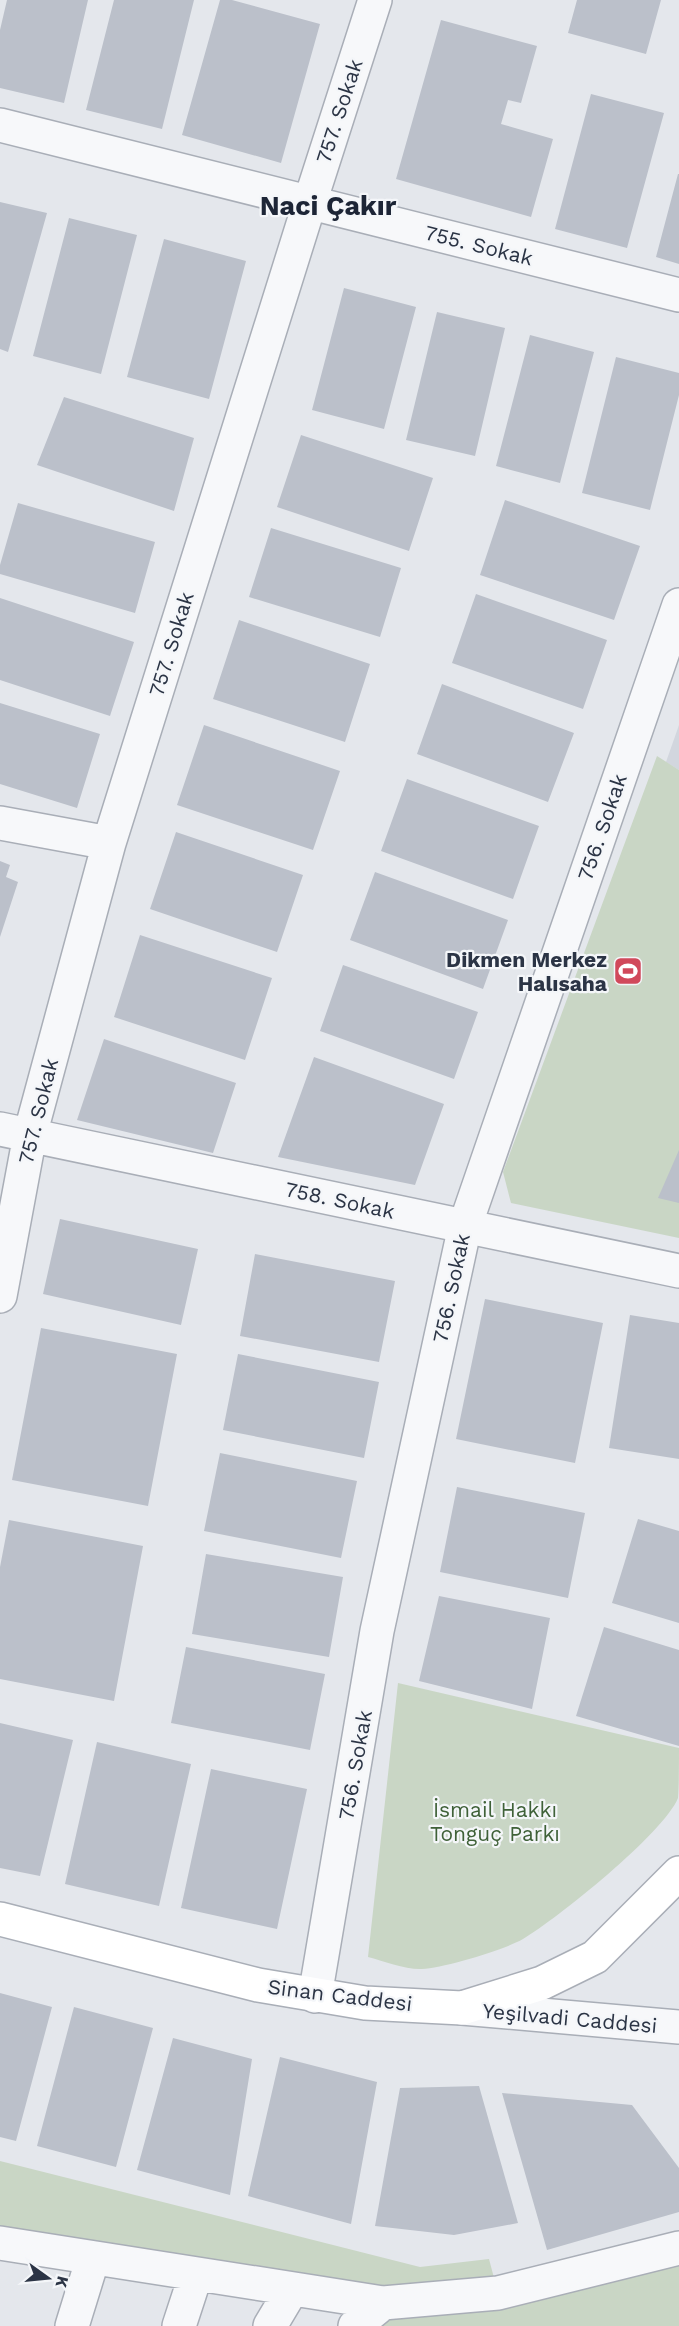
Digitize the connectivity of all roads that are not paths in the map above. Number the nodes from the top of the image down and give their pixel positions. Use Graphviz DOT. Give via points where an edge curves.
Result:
graph roads {
  1 [pos="375,0"];
  2 [pos="0,125"];
  3 [pos="310,202"];
  4 [pos="679,295"];
  5 [pos="679,605"];
  6 [pos="0,823"];
  7 [pos="109,843"];
  8 [pos="15,1132"];
  9 [pos="465,1226"];
  10 [pos="679,1270"];
  11 [pos="0,1296"];
  12 [pos="677,1881"];
  13 [pos="0,1919"];
  14 [pos="315,1996"];
  15 [pos="462,2008"];
  16 [pos="679,2027"];
  17 [pos="0,2243"];
  18 [pos="679,2248"];
  19 [pos="93,2258"];
  20 [pos="196,2274"];
  21 [pos="292,2289"];
  22 [pos="383,2303"];
  23 [pos="72,2326"];
  24 [pos="179,2326"];
  25 [pos="270,2326"];
  26 [pos="355,2326"];
  1 -- 3 [label="street, 757. Sokak"];
  2 -- 3 [label="street, 755. Sokak"];
  3 -- 4 [label="street, 755. Sokak"];
  3 -- 7 [label="street, 757. Sokak"];
  5 -- 9 [label="street, 756. Sokak"];
  6 -- 7 [label="street"];
  7 -- 8 [label="street, 757. Sokak"];
  8 -- 9 [label="street, 758. Sokak"];
  8 -- 11 [label="street, 757. Sokak"];
  9 -- 10 [label="street, 758. Sokak"];
  9 -- 14 [label="street, 756. Sokak" via="377,1631"];
  12 -- 15 [label="main road, Sinan Caddesi" via="595,1957 543,1983"];
  13 -- 14 [label="main road, Sinan Caddesi"];
  14 -- 15 [label="main road, Sinan Caddesi"];
  15 -- 16 [label="street, Yeşilvadi Caddesi"];
  17 -- 19 [label="street"];
  18 -- 22 [label="street" via="498,2293"];
  19 -- 20 [label="street"];
  19 -- 23 [label="street"];
  20 -- 21 [label="street"];
  20 -- 24 [label="street"];
  21 -- 22 [label="street"];
  21 -- 25 [label="street"];
  22 -- 26 [label="street"];
}
